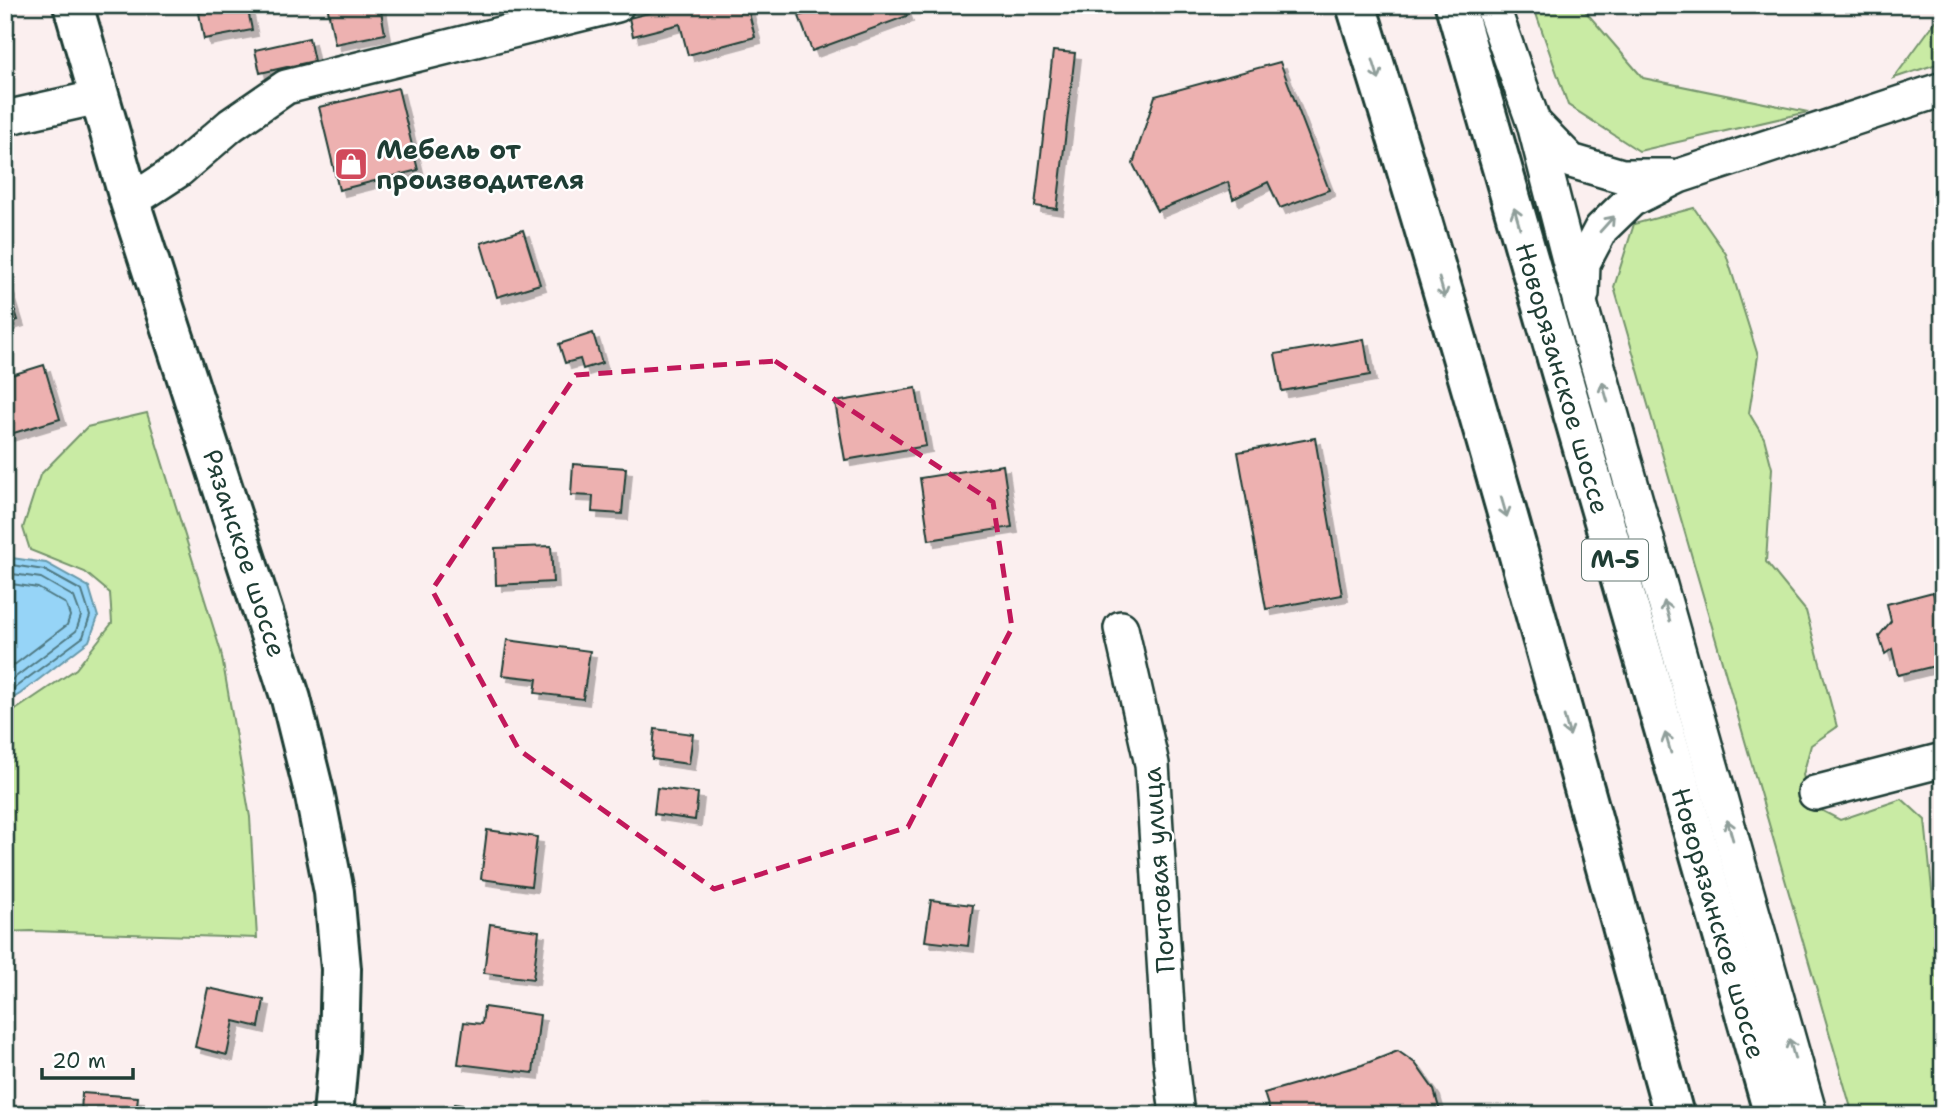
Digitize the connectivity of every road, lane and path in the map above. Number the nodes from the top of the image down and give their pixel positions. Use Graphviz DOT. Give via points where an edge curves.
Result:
graph roads {
  1 [pos="73,5"];
  2 [pos="617,5"];
  3 [pos="1356,5"];
  4 [pos="1455,5"];
  5 [pos="1493,5"];
  6 [pos="1943,89"];
  7 [pos="99,97"];
  8 [pos="5,118"];
  9 [pos="1534,124"];
  10 [pos="1679,176"];
  11 [pos="130,202"];
  12 [pos="1582,310"];
  13 [pos="1121,628"];
  14 [pos="1943,760"];
  15 [pos="1815,793"];
  16 [pos="333,1115"];
  17 [pos="1177,1115"];
  18 [pos="1674,1115"];
  19 [pos="1773,1115"];
  20 [pos="1810,1115"];
  1 -- 7 [label="main road, Рязанское шоссе"];
  2 -- 11 [label="street" via="286,87"];
  3 -- 18 [label="main road, one-way" via="1410,178"];
  19 -- 4 [label="main road, Новорязанское шоссе / М-5, one-way"];
  5 -- 9 [label="street"];
  6 -- 10 [label="street"];
  7 -- 8 [label="street"];
  7 -- 11 [label="main road, Рязанское шоссе"];
  9 -- 10 [label="street" via="1571,161 1622,176"];
  9 -- 12 [label="street"];
  12 -- 10 [label="street, one-way" via="1583,263 1601,229 1631,200"];
  11 -- 16 [label="main road, Рязанское шоссе" via="284,674 315,796 334,892 341,969"];
  20 -- 12 [label="street, one-way"];
  13 -- 17 [label="street, Почтовая улица" via="1152,764"];
  14 -- 15 [label="street"];
}
